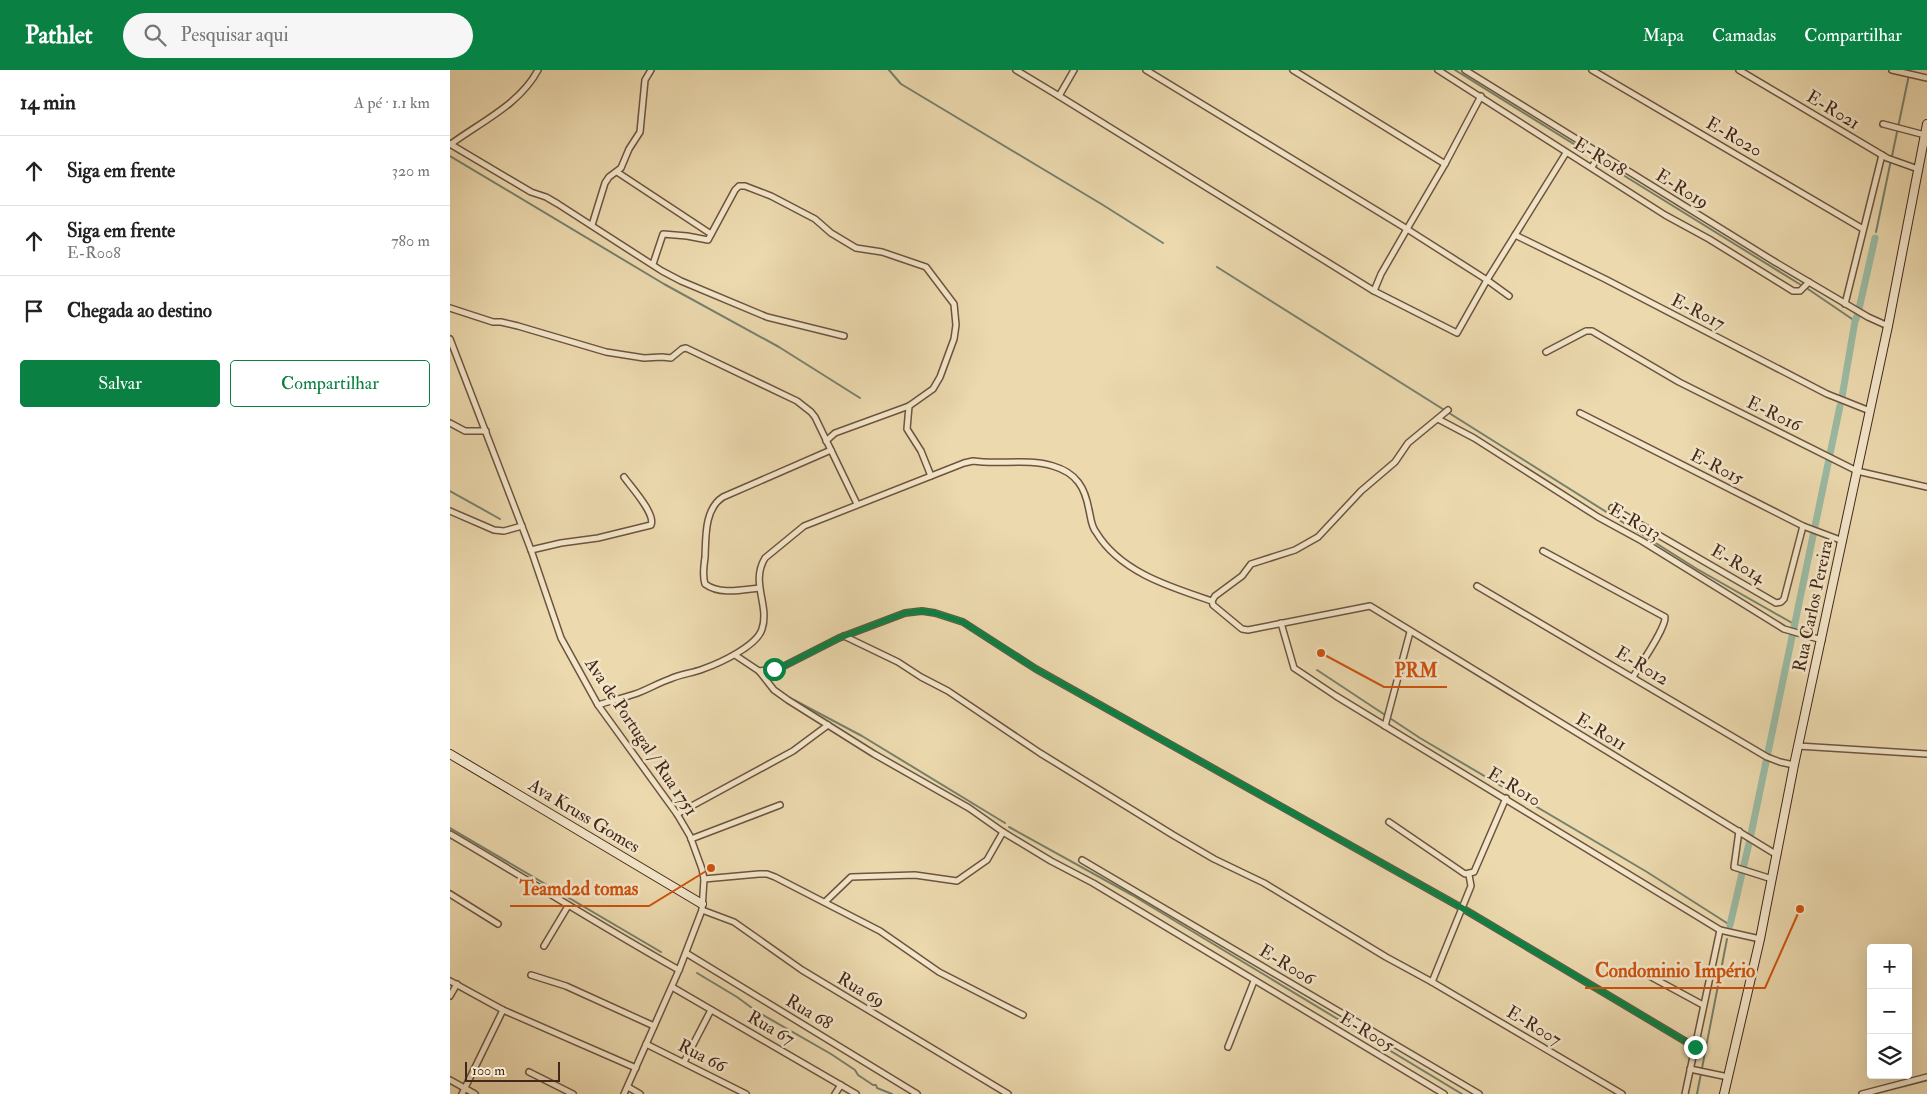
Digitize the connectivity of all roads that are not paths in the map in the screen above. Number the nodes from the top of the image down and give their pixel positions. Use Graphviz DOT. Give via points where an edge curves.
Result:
graph roads {
  1 [pos="538,70"];
  2 [pos="651,70"];
  3 [pos="1016,70"];
  4 [pos="1074,70"];
  5 [pos="1146,70"];
  6 [pos="1293,70"];
  7 [pos="1438,70"];
  8 [pos="1465,70"];
  9 [pos="1592,70"];
  10 [pos="1740,70"];
  11 [pos="1892,70"];
  12 [pos="1927,78"];
  13 [pos="1059,96"];
  14 [pos="1480,96"];
  15 [pos="1883,124"];
  16 [pos="1927,124"];
  17 [pos="1925,135"];
  18 [pos="450,144"];
  19 [pos="1566,153"];
  20 [pos="1600,154"];
  21 [pos="1882,155"];
  22 [pos="1445,164"];
  23 [pos="1592,167"];
  24 [pos="1918,169"];
  25 [pos="617,172"];
  26 [pos="592,225"];
  27 [pos="1862,228"];
  28 [pos="1407,229"];
  29 [pos="711,234"];
  30 [pos="1515,235"];
  31 [pos="653,264"];
  32 [pos="1487,280"];
  33 [pos="1809,282"];
  34 [pos="1374,291"];
  35 [pos="1509,296"];
  36 [pos="1846,304"];
  37 [pos="450,308"];
  38 [pos="1888,326"];
  39 [pos="844,336"];
  40 [pos="450,339"];
  41 [pos="1546,352"];
  42 [pos="909,406"];
  43 [pos="1448,410"];
  44 [pos="1870,411"];
  45 [pos="1580,413"];
  46 [pos="1438,419"];
  47 [pos="450,423"];
  48 [pos="486,432"];
  49 [pos="821,432"];
  50 [pos="835,433"];
  51 [pos="826,441"];
  52 [pos="831,450"];
  53 [pos="1857,472"];
  54 [pos="931,476"];
  55 [pos="624,477"];
  56 [pos="1927,487"];
  57 [pos="856,504"];
  58 [pos="1612,508"];
  59 [pos="450,511"];
  60 [pos="522,526"];
  61 [pos="1803,526"];
  62 [pos="1843,541"];
  63 [pos="531,550"];
  64 [pos="1543,551"];
  65 [pos="1477,586"];
  66 [pos="759,588"];
  67 [pos="1212,602"];
  68 [pos="1281,623"];
  69 [pos="1410,632"];
  70 [pos="844,636"];
  71 [pos="1822,640"];
  72 [pos="735,655"];
  73 [pos="759,671"];
  74 [pos="1633,677"];
  75 [pos="598,705"];
  76 [pos="828,725"];
  77 [pos="1385,726"];
  78 [pos="1798,746"];
  79 [pos="450,754"];
  80 [pos="1927,754"];
  81 [pos="1794,765"];
  82 [pos="1506,798"];
  83 [pos="780,805"];
  84 [pos="677,814"];
  85 [pos="1389,822"];
  86 [pos="1740,831"];
  87 [pos="1003,832"];
  88 [pos="450,834"];
  89 [pos="691,839"];
  90 [pos="1777,855"];
  91 [pos="1082,860"];
  92 [pos="1469,875"];
  93 [pos="704,879"];
  94 [pos="1772,879"];
  95 [pos="450,894"];
  96 [pos="825,902"];
  97 [pos="568,906"];
  98 [pos="702,907"];
  99 [pos="1462,908"];
  100 [pos="498,924"];
  101 [pos="1720,930"];
  102 [pos="1760,939"];
  103 [pos="544,946"];
  104 [pos="686,953"];
  105 [pos="679,970"];
  106 [pos="1642,972"];
  107 [pos="531,975"];
  108 [pos="450,981"];
  109 [pos="1254,981"];
  110 [pos="1432,982"];
  111 [pos="456,984"];
  112 [pos="672,987"];
  113 [pos="450,996"];
  114 [pos="1703,1005"];
  115 [pos="503,1010"];
  116 [pos="711,1010"];
  117 [pos="1023,1015"];
  118 [pos="654,1026"];
  119 [pos="646,1044"];
  120 [pos="1228,1047"];
  121 [pos="1695,1047"];
  122 [pos="684,1062"];
  123 [pos="636,1068"];
  124 [pos="1690,1069"];
  125 [pos="529,1072"];
  126 [pos="1728,1077"];
  127 [pos="1927,1077"];
  128 [pos="450,1080"];
  129 [pos="841,1085"];
  130 [pos="628,1087"];
  131 [pos="464,1092"];
  132 [pos="475,1094"];
  133 [pos="573,1094"];
  134 [pos="624,1094"];
  135 [pos="640,1094"];
  136 [pos="746,1094"];
  137 [pos="836,1094"];
  138 [pos="856,1094"];
  139 [pos="917,1094"];
  140 [pos="1008,1094"];
  141 [pos="1444,1094"];
  142 [pos="1479,1094"];
  143 [pos="1622,1094"];
  144 [pos="1685,1094"];
  145 [pos="1724,1094"];
  146 [pos="1862,1094"];
  1 -- 18 [label="street" via="501,111"];
  2 -- 25 [label="street" via="645,80 640,132"];
  3 -- 13 [label="street"];
  4 -- 13 [label="street"];
  5 -- 28 [label="street"];
  6 -- 22 [label="street"];
  7 -- 14 [label="street, E-R018"];
  8 -- 20 [label="street, E-R019"];
  9 -- 27 [label="street, E-R020"];
  10 -- 21 [label="street, E-R021"];
  11 -- 12 [label="street"];
  13 -- 34 [label="street"];
  14 -- 19 [label="street, E-R018"];
  14 -- 22 [label="street"];
  15 -- 17 [label="street"];
  16 -- 17 [label="street, Rua Carlos Pereira"];
  17 -- 24 [label="street, Rua Carlos Pereira"];
  18 -- 26 [label="street"];
  19 -- 23 [label="street, E-R018"];
  19 -- 30 [label="street"];
  20 -- 23 [label="street"];
  20 -- 33 [label="street, E-R019"];
  21 -- 24 [label="street, E-R021"];
  21 -- 27 [label="street"];
  22 -- 28 [label="street"];
  23 -- 33 [label="street, E-R018" via="1664,215 1794,291 1800,291"];
  24 -- 38 [label="street, Rua Carlos Pereira"];
  25 -- 26 [label="street" via="605,183"];
  25 -- 29 [label="street"];
  26 -- 31 [label="street"];
  27 -- 36 [label="street"];
  28 -- 32 [label="street"];
  28 -- 34 [label="street"];
  29 -- 31 [label="street" via="708,240 663,234"];
  29 -- 42 [label="street" via="735,190 745,186 815,219 856,248 882,252 926,267 954,304 954,339 933,389"];
  30 -- 32 [label="street"];
  30 -- 44 [label="street, E-R017" via="1827,394"];
  31 -- 39 [label="street" via="681,281 767,317"];
  32 -- 34 [label="street" via="1457,333"];
  32 -- 35 [label="street"];
  33 -- 36 [label="street, E-R019"];
  36 -- 38 [label="street, E-R019"];
  37 -- 49 [label="street" via="606,352 671,358 686,348 797,401 814,415"];
  38 -- 44 [label="street, Rua Carlos Pereira"];
  40 -- 48 [label="street, Ava de Portugal / Rua 1751"];
  41 -- 53 [label="street, E-R016" via="1592,331 1679,382"];
  42 -- 50 [label="street"];
  42 -- 54 [label="street" via="907,429"];
  43 -- 46 [label="street"];
  44 -- 53 [label="street, Rua Carlos Pereira"];
  45 -- 61 [label="street, E-R015"];
  46 -- 67 [label="street" via="1408,443 1394,462 1361,491 1318,537 1295,550 1251,564"];
  46 -- 71 [label="street, E-R013" via="1784,629"];
  47 -- 48 [label="street" via="465,431"];
  48 -- 60 [label="street, Ava de Portugal / Rua 1751"];
  49 -- 50 [label="street"];
  49 -- 51 [label="street"];
  50 -- 51 [label="street"];
  51 -- 52 [label="street"];
  52 -- 57 [label="street"];
  52 -- 66 [label="street" via="723,497 711,512 707,524 705,584 721,591"];
  53 -- 56 [label="street, E-R016"];
  53 -- 62 [label="street, Rua Carlos Pereira"];
  54 -- 57 [label="street"];
  54 -- 67 [label="street" via="973,462 1054,466 1076,479 1084,489 1096,532 1126,565"];
  55 -- 63 [label="street" via="650,512 650,525"];
  57 -- 66 [label="street" via="804,526 773,551 762,564"];
  58 -- 61 [label="street, E-R014" via="1776,603 1784,599"];
  59 -- 60 [label="street" via="494,530"];
  60 -- 63 [label="street, Ava de Portugal / Rua 1751"];
  61 -- 62 [label="street, E-R015"];
  62 -- 71 [label="street, Rua Carlos Pereira"];
  63 -- 75 [label="street, Ava de Portugal / Rua 1751" via="561,638"];
  64 -- 74 [label="street" via="1666,617"];
  65 -- 74 [label="street, E-R012"];
  66 -- 72 [label="street" via="764,606 763,626 755,639"];
  67 -- 68 [label="street, E-R011" via="1242,629"];
  68 -- 69 [label="street, E-R011" via="1370,606"];
  68 -- 77 [label="street, E-R010" via="1294,668"];
  69 -- 77 [label="street"];
  69 -- 86 [label="street, E-R011"];
  70 -- 73 [label="street" via="784,666"];
  70 -- 99 [label="street" via="905,613 935,613 963,622 1051,677"];
  70 -- 110 [label="street, E-R007" via="948,691 1040,753 1173,835 1264,883"];
  71 -- 78 [label="street, Rua Carlos Pereira"];
  72 -- 73 [label="street, E-R005"];
  72 -- 75 [label="street" via="703,670"];
  73 -- 76 [label="street, E-R005" via="774,690"];
  74 -- 81 [label="street, E-R012" via="1767,757"];
  75 -- 84 [label="street, Ava de Portugal / Rua 1751"];
  76 -- 84 [label="street" via="793,751"];
  76 -- 87 [label="street, E-R005" via="969,808"];
  77 -- 82 [label="street, E-R010"];
  78 -- 80 [label="street"];
  78 -- 81 [label="street, Rua Carlos Pereira"];
  79 -- 98 [label="street, Ava Kruss Gomes"];
  81 -- 90 [label="street, Rua Carlos Pereira"];
  82 -- 92 [label="street" via="1474,872"];
  82 -- 101 [label="street, E-R010"];
  83 -- 89 [label="street"];
  84 -- 89 [label="street, Ava de Portugal / Rua 1751"];
  85 -- 92 [label="street"];
  86 -- 90 [label="street, E-R011"];
  86 -- 94 [label="street" via="1734,867"];
  87 -- 96 [label="street" via="986,860 956,880 915,875 851,877"];
  87 -- 109 [label="street, E-R005" via="1094,883"];
  88 -- 97 [label="street"];
  89 -- 93 [label="street, Ava de Portugal / Rua 1751"];
  90 -- 94 [label="street, Rua Carlos Pereira"];
  91 -- 142 [label="street, E-R006"];
  92 -- 99 [label="street" via="1471,886"];
  93 -- 96 [label="street" via="767,874"];
  93 -- 98 [label="street, Ava de Portugal / Rua 1751"];
  94 -- 102 [label="street, Rua Carlos Pereira"];
  95 -- 100 [label="street"];
  96 -- 117 [label="street" via="880,931 939,972"];
  97 -- 103 [label="street"];
  97 -- 105 [label="street"];
  98 -- 104 [label="street, Ava de Portugal / Rua 1751"];
  98 -- 140 [label="street, Rua 69" via="734,922 802,970"];
  99 -- 110 [label="street"];
  99 -- 121 [label="street"];
  101 -- 102 [label="street, E-R010"];
  101 -- 114 [label="street"];
  102 -- 126 [label="street, Rua Carlos Pereira"];
  104 -- 105 [label="street, Ava de Portugal / Rua 1751"];
  104 -- 139 [label="street, Rua 68"];
  105 -- 112 [label="street, Ava de Portugal / Rua 1751"];
  106 -- 114 [label="street"];
  107 -- 118 [label="street" via="566,986"];
  108 -- 111 [label="street"];
  109 -- 120 [label="street"];
  109 -- 141 [label="street, E-R005"];
  110 -- 143 [label="street, E-R007"];
  111 -- 113 [label="street"];
  111 -- 115 [label="street"];
  112 -- 116 [label="street, Rua 67"];
  112 -- 118 [label="street, Ava de Portugal / Rua 1751"];
  114 -- 121 [label="street"];
  115 -- 123 [label="street"];
  115 -- 131 [label="street"];
  116 -- 122 [label="street"];
  116 -- 129 [label="street, Rua 67"];
  118 -- 119 [label="street, Ava de Portugal / Rua 1751"];
  119 -- 122 [label="street, Rua 66"];
  119 -- 123 [label="street, Ava de Portugal / Rua 1751"];
  121 -- 124 [label="street"];
  122 -- 136 [label="street, Rua 66"];
  123 -- 130 [label="street, Ava de Portugal / Rua 1751"];
  124 -- 126 [label="street"];
  124 -- 144 [label="street"];
  125 -- 133 [label="street"];
  126 -- 145 [label="street, Rua Carlos Pereira"];
  127 -- 146 [label="street"];
  128 -- 131 [label="street"];
  129 -- 137 [label="street"];
  129 -- 138 [label="street, Rua 67"];
  130 -- 134 [label="street, Ava de Portugal / Rua 1751"];
  130 -- 135 [label="street"];
  131 -- 132 [label="street"];
}
